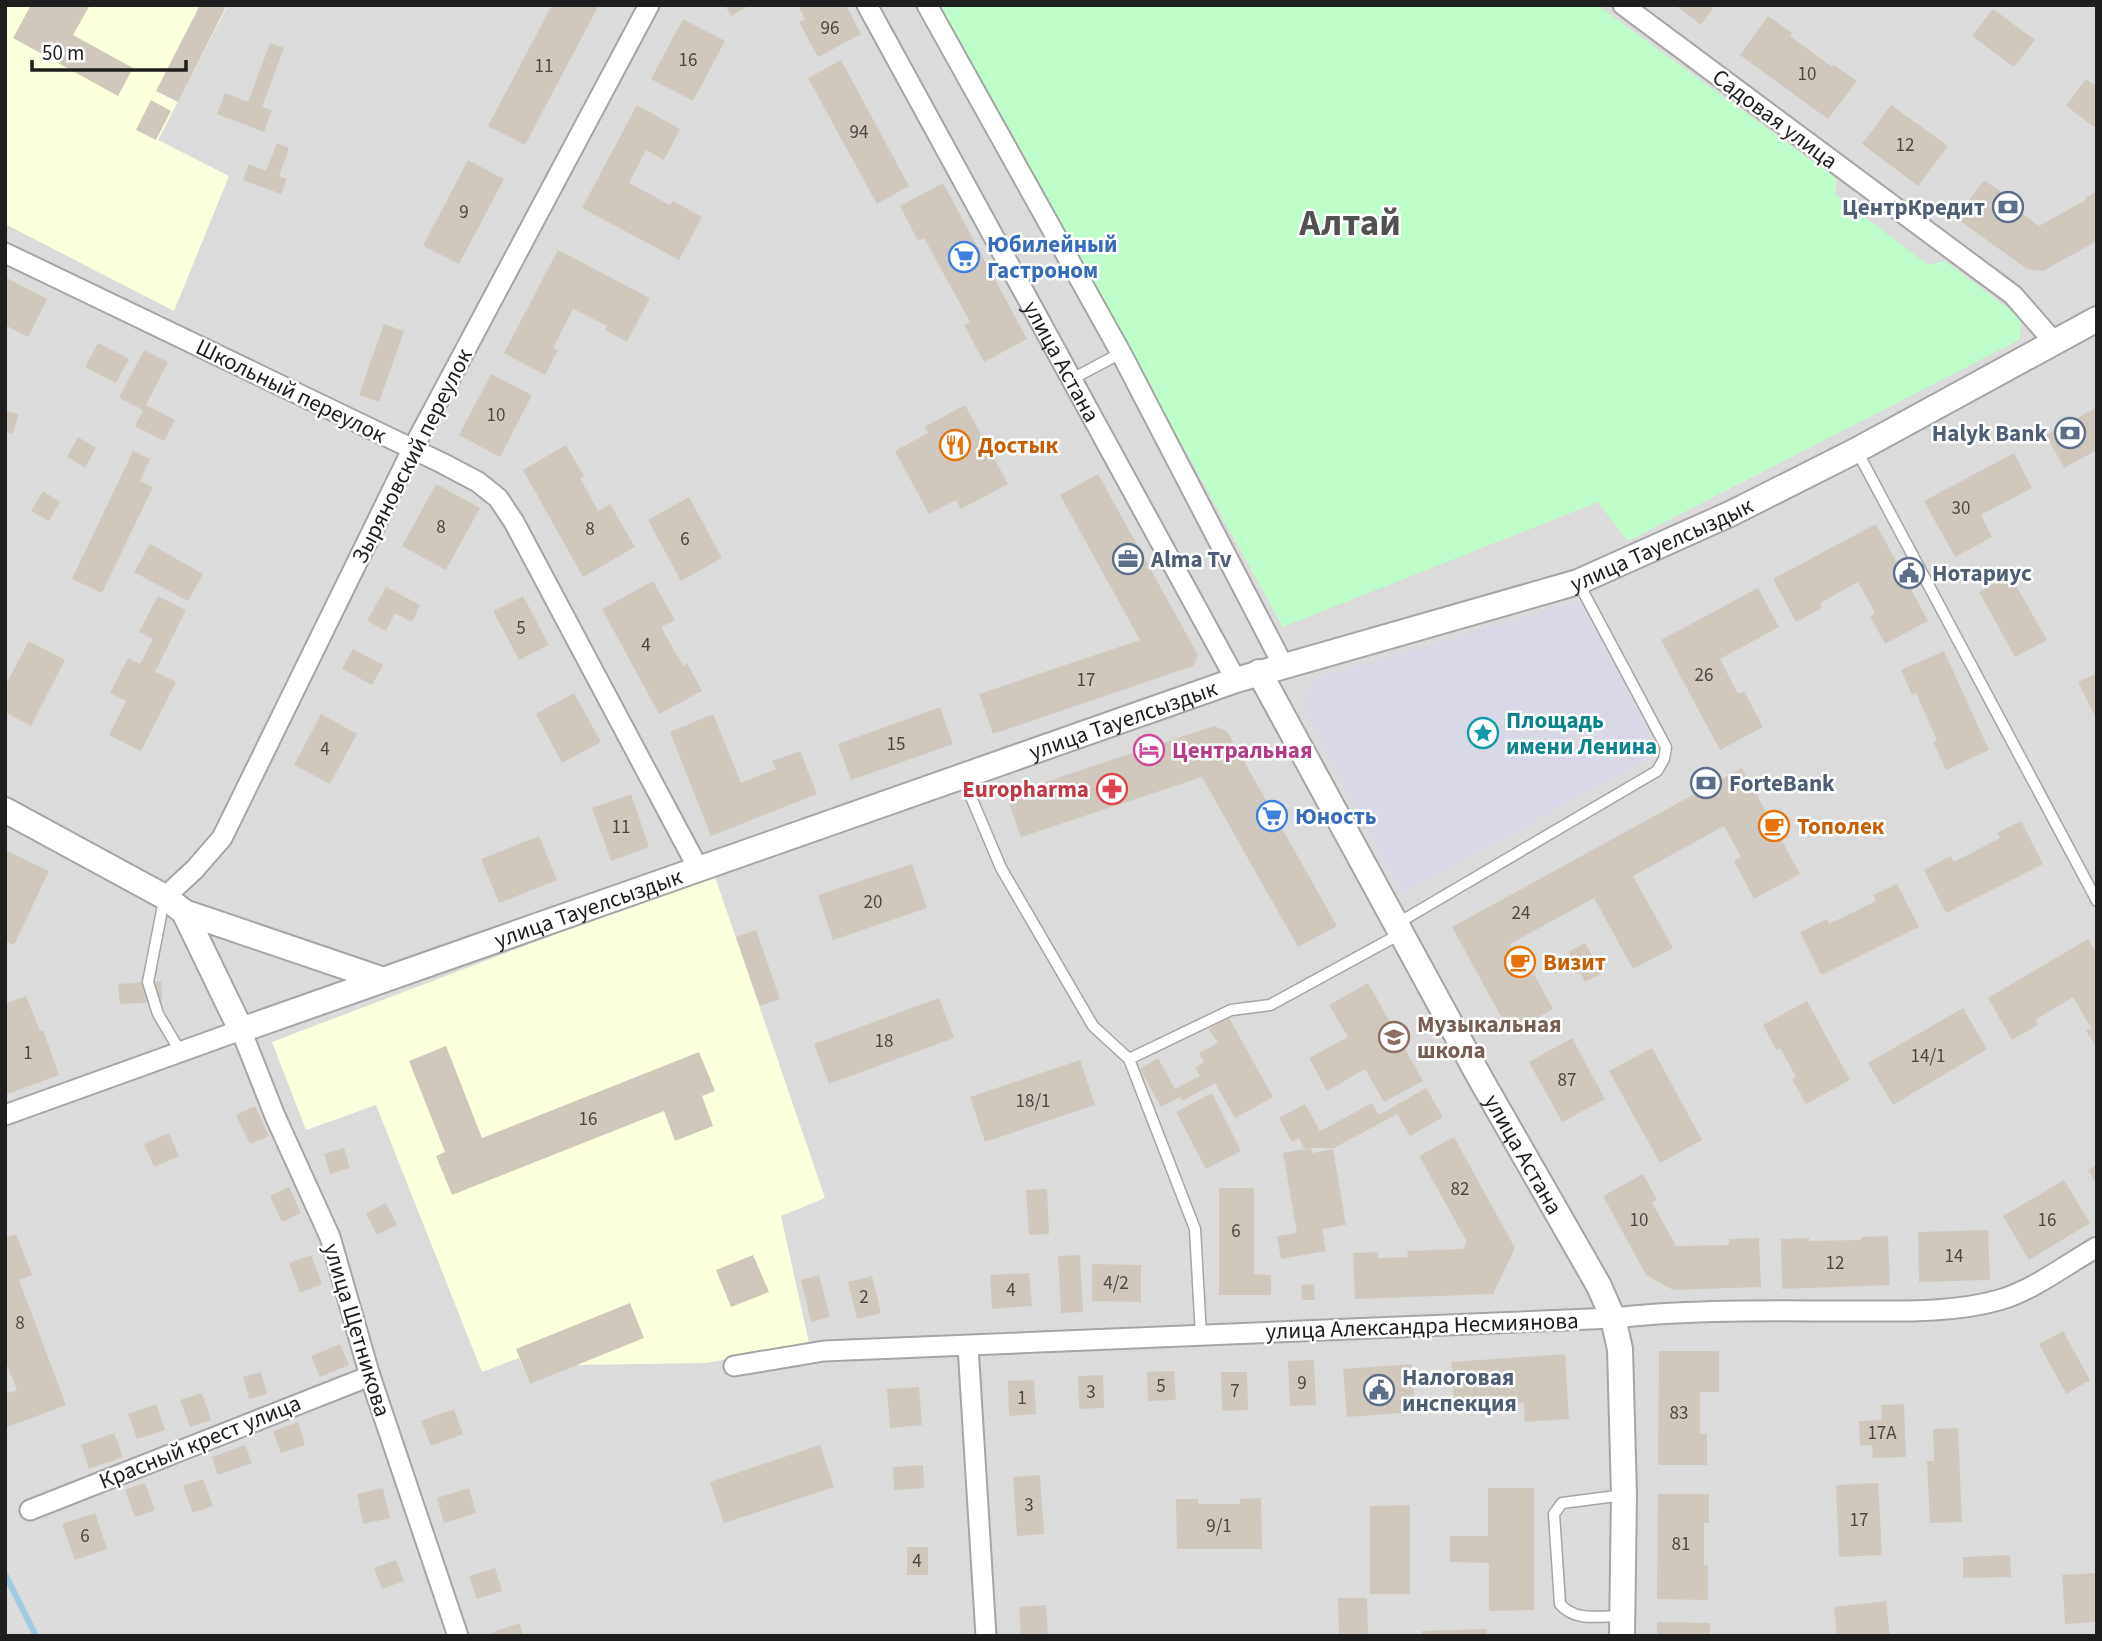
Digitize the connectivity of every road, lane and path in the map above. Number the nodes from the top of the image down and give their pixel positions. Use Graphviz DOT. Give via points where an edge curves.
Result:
graph roads {
  1 [pos="649,5"];
  2 [pos="867,5"];
  3 [pos="927,5"];
  4 [pos="1623,5"];
  5 [pos="5,253"];
  6 [pos="2097,319"];
  7 [pos="2054,342"];
  8 [pos="1121,353"];
  9 [pos="1072,379"];
  10 [pos="412,450"];
  11 [pos="1857,450"];
  12 [pos="1578,582"];
  13 [pos="1283,665"];
  14 [pos="1259,672"];
  15 [pos="1236,680"];
  16 [pos="962,775"];
  17 [pos="5,810"];
  18 [pos="698,868"];
  19 [pos="2097,901"];
  20 [pos="174,904"];
  21 [pos="1399,928"];
  22 [pos="381,979"];
  23 [pos="241,1030"];
  24 [pos="180,1051"];
  25 [pos="1129,1059"];
  26 [pos="5,1115"];
  27 [pos="2097,1247"];
  28 [pos="1613,1318"];
  29 [pos="1201,1336"];
  30 [pos="968,1346"];
  31 [pos="734,1366"];
  32 [pos="370,1376"];
  33 [pos="1624,1495"];
  34 [pos="30,1510"];
  35 [pos="1622,1626"];
  36 [pos="458,1636"];
  37 [pos="986,1636"];
  1 -- 10 [label="street, Зыряновский переулок"];
  2 -- 9 [label="street, улица Астана"];
  3 -- 8 [label="street"];
  4 -- 7 [label="street, Садовая улица" via="2012,295"];
  5 -- 10 [label="street, Школьный переулок"];
  6 -- 7 [label="street, улица Тауелсыздык"];
  7 -- 11 [label="street, улица Тауелсыздык"];
  8 -- 9 [label="lane"];
  8 -- 13 [label="street"];
  9 -- 15 [label="street, улица Астана"];
  10 -- 18 [label="street, Школьный переулок" via="478,482 498,498"];
  10 -- 20 [label="street, Зыряновский переулок" via="222,838 195,869"];
  11 -- 12 [label="street, улица Тауелсыздык"];
  11 -- 19 [label="lane"];
  12 -- 13 [label="street, улица Тауелсыздык"];
  12 -- 21 [label="lane" via="1667,747 1664,759 1657,771"];
  13 -- 14 [label="street, улица Тауелсыздык"];
  14 -- 15 [label="street, улица Тауелсыздык"];
  14 -- 21 [label="street, улица Астана"];
  15 -- 16 [label="street, улица Тауелсыздык"];
  16 -- 18 [label="street, улица Тауелсыздык"];
  16 -- 25 [label="lane" via="1001,868 1093,1026"];
  17 -- 20 [label="street"];
  18 -- 22 [label="street, улица Тауелсыздык"];
  20 -- 22 [label="street"];
  20 -- 23 [label="street"];
  20 -- 24 [label="lane" via="148,982 158,1014"];
  21 -- 25 [label="lane" via="1270,1005 1231,1010"];
  21 -- 28 [label="street, улица Астана"];
  22 -- 23 [label="street, улица Тауелсыздык"];
  23 -- 24 [label="street, улица Тауелсыздык"];
  23 -- 32 [label="street, улица Щетникова" via="330,1237"];
  24 -- 26 [label="street, улица Тауелсыздык"];
  25 -- 29 [label="lane" via="1195,1229"];
  27 -- 28 [label="street, улица Александра Несмиянова" via="2002,1300 1977,1306"];
  28 -- 29 [label="street, улица Александра Несмиянова"];
  28 -- 33 [label="street, улица Астана" via="1620,1349"];
  29 -- 30 [label="street, улица Александра Несмиянова"];
  30 -- 31 [label="street, улица Александра Несмиянова" via="824,1351"];
  30 -- 37 [label="street"];
  32 -- 34 [label="street, Красный крест улица"];
  32 -- 36 [label="street, улица Щетникова"];
  33 -- 35 [label="street, улица Астана"];
  33 -- 35 [label="lane" via="1562,1503 1554,1514 1560,1604 1578,1616"];
}
